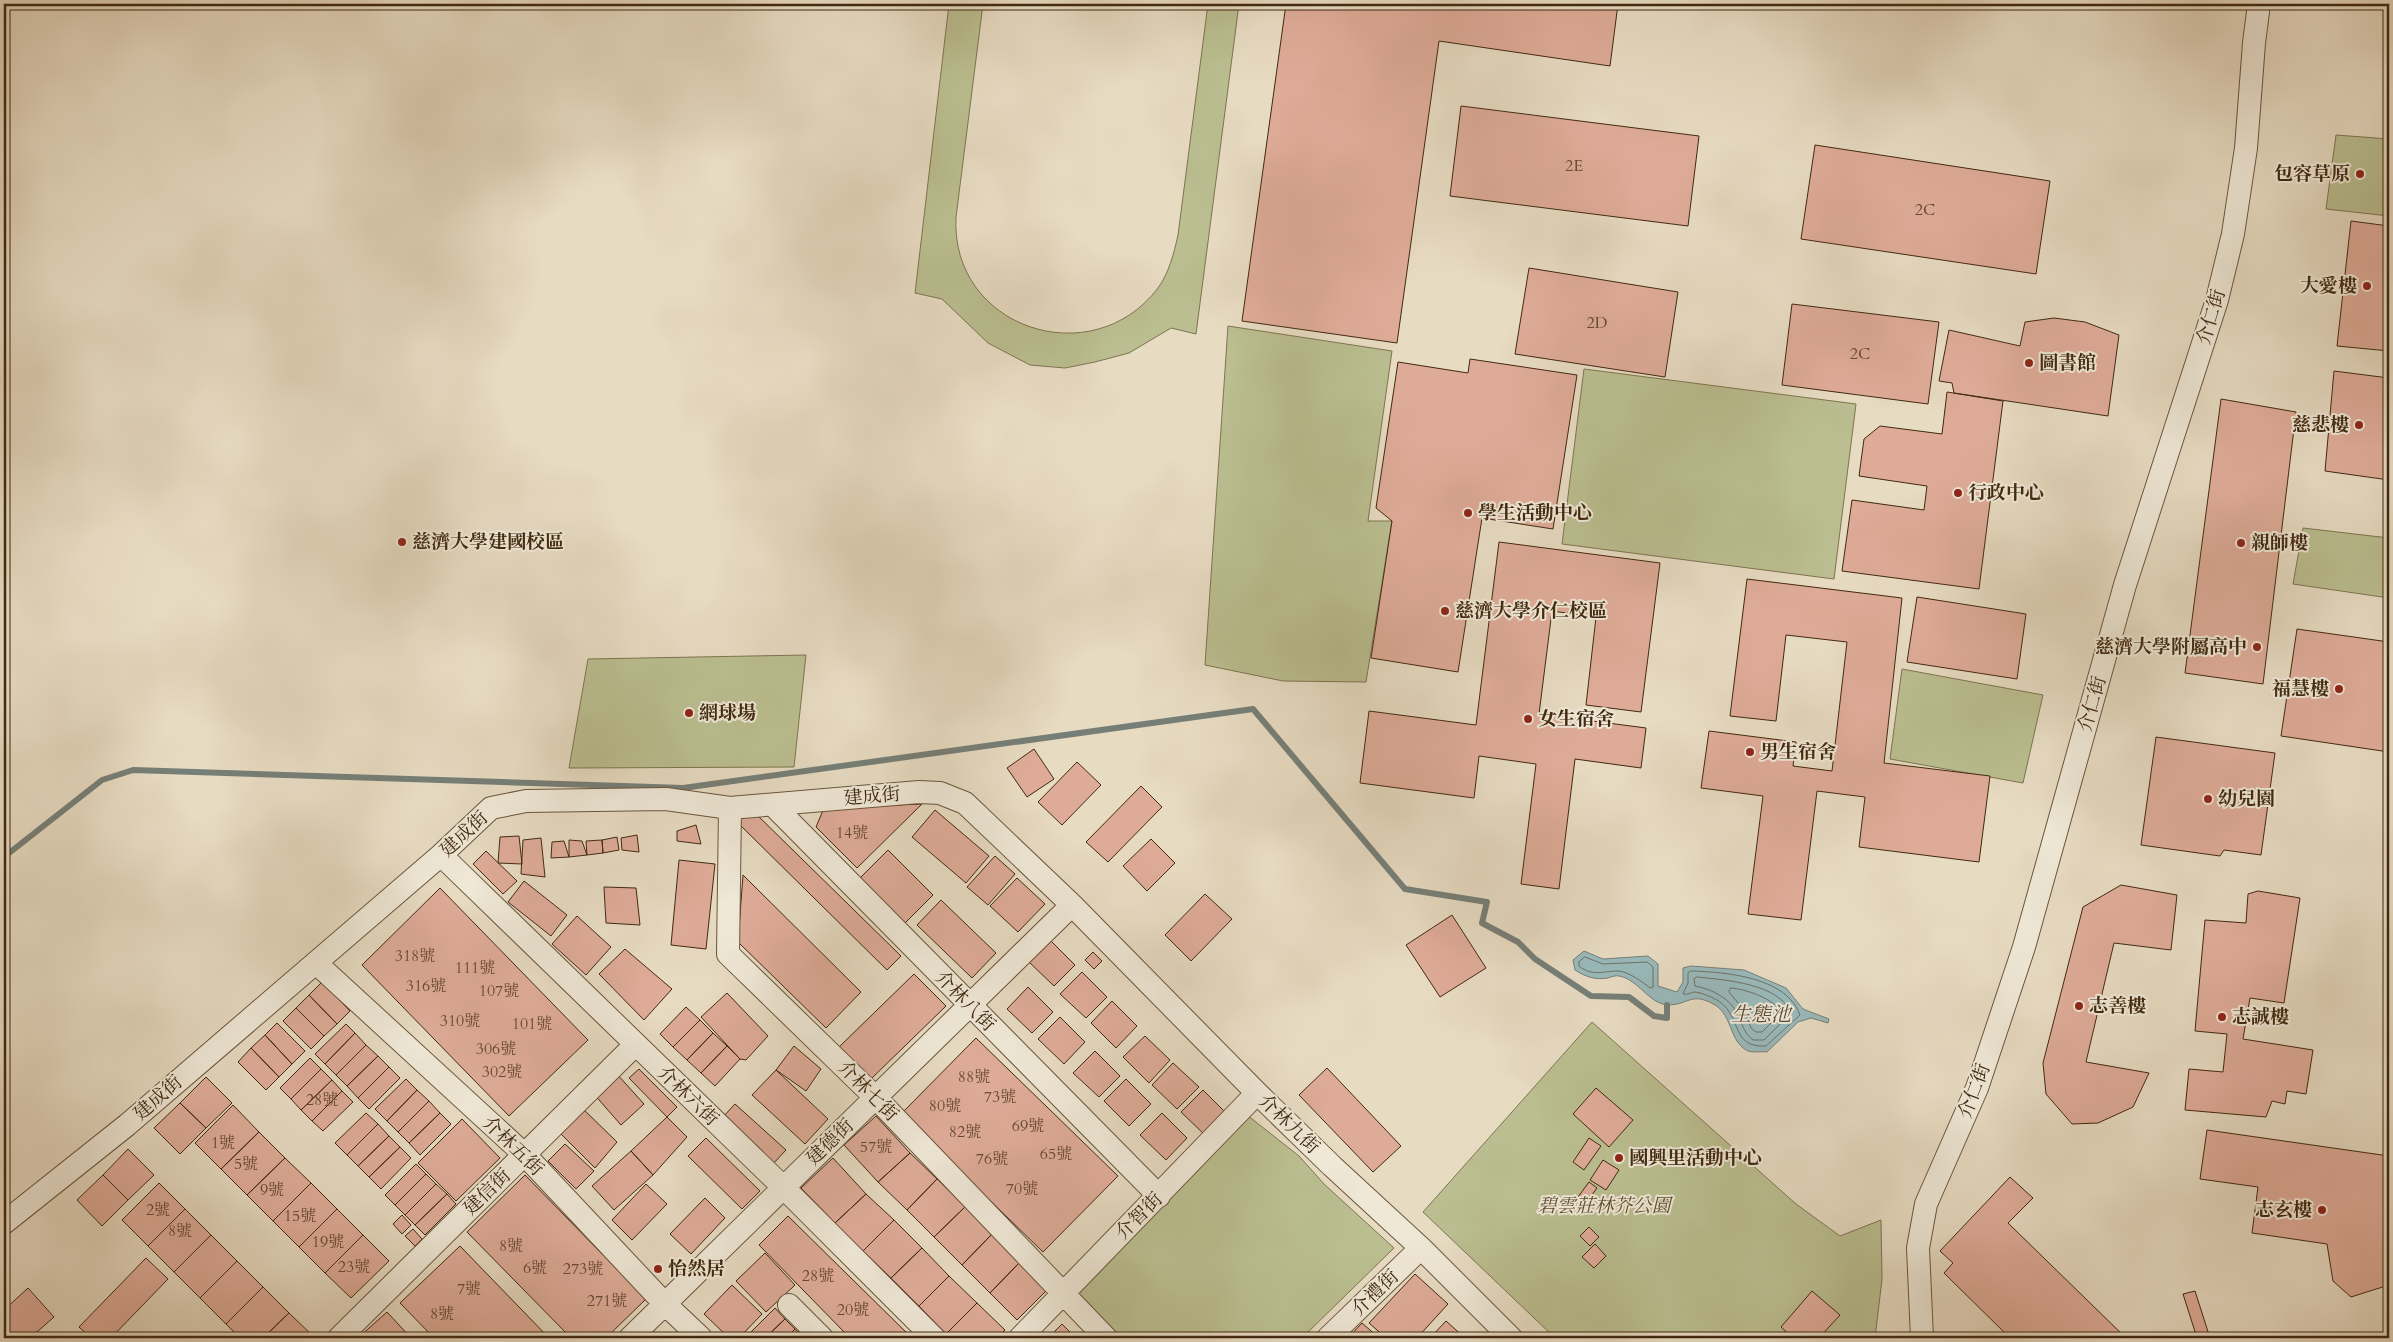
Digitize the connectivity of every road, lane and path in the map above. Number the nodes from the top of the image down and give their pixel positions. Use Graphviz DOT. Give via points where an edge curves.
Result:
graph roads {
  1 [pos="2259,4"];
  2 [pos="773,804"];
  3 [pos="730,808"];
  4 [pos="441,855"];
  5 [pos="1072,905"];
  6 [pos="316,963"];
  7 [pos="970,1006"];
  8 [pos="635,1045"];
  9 [pos="1257,1093"];
  10 [pos="876,1098"];
  11 [pos="525,1155"];
  12 [pos="783,1187"];
  13 [pos="1159,1196"];
  14 [pos="4,1223"];
  15 [pos="1421,1248"];
  16 [pos="1063,1293"];
  17 [pos="664,1303"];
  18 [pos="789,1305"];
  19 [pos="339,1338"];
  20 [pos="630,1338"];
  21 [pos="701,1338"];
  22 [pos="822,1338"];
  23 [pos="934,1338"];
  24 [pos="1020,1338"];
  25 [pos="1106,1338"];
  26 [pos="1328,1338"];
  27 [pos="1511,1338"];
  28 [pos="1922,1338"];
  1 -- 28 [label="street, 介仁街" via="2246,148 2233,234 2217,300 2125,585 2024,946 1977,1088 1926,1204 1918,1248"];
  2 -- 3 [label="street, 建成街"];
  2 -- 5 [label="street, 建成街" via="940,793 965,803"];
  2 -- 7 [label="street, 介林八街"];
  3 -- 4 [label="street, 建成街" via="666,799 526,801 491,808"];
  3 -- 10 [label="street, 介林七街" via="728,954"];
  4 -- 6 [label="street, 建成街"];
  4 -- 8 [label="street, 介林六街"];
  5 -- 7 [label="street, 建德街"];
  5 -- 9 [label="street, 介林九街"];
  6 -- 11 [label="street, 介林五街"];
  6 -- 14 [label="street, 建成街" via="127,1125"];
  7 -- 10 [label="street, 建德街"];
  7 -- 13 [label="street, 介林八街"];
  8 -- 11 [label="street, 建信街"];
  8 -- 12 [label="street, 介林六街"];
  9 -- 13 [label="street, 介智街"];
  9 -- 15 [label="street, 介林九街"];
  10 -- 12 [label="street, 建德街"];
  10 -- 16 [label="street, 介林七街"];
  11 -- 17 [label="street, 介林五街"];
  11 -- 19 [label="street, 建信街"];
  12 -- 17 [label="street, 建德街"];
  12 -- 23 [label="street, 介林六街"];
  13 -- 16 [label="street, 介智街"];
  15 -- 26 [label="street, 介禮街"];
  15 -- 27 [label="street, 介林九街"];
  16 -- 24 [label="street, 介智街"];
  16 -- 25 [label="street, 介林七街"];
  17 -- 20 [label="street, 建德街"];
  17 -- 21 [label="street, 介林五街"];
  18 -- 22 [label="street"];
}
